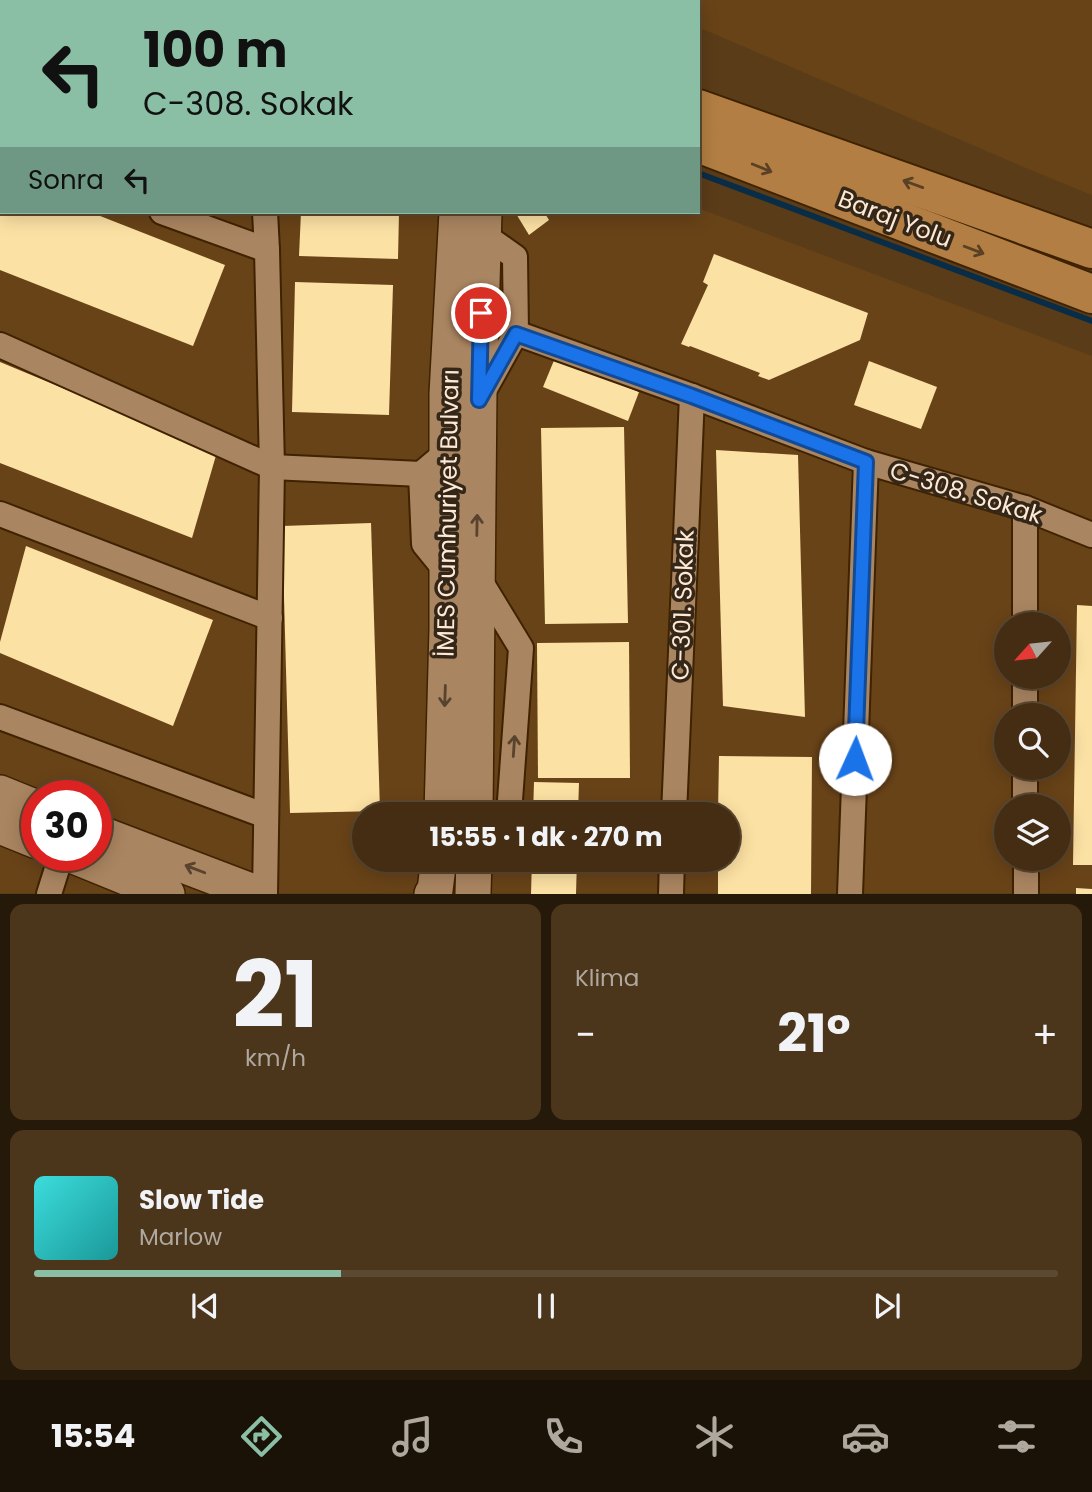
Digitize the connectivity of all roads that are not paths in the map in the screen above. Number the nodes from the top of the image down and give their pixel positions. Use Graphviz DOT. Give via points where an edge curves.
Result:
graph roads {
  1 [pos="700,110"];
  2 [pos="700,144"];
  3 [pos="168,214"];
  4 [pos="265,214"];
  5 [pos="470,223"];
  6 [pos="1092,249"];
  7 [pos="267,250"];
  8 [pos="1092,294"];
  9 [pos="516,334"];
  10 [pos="0,345"];
  11 [pos="692,396"];
  12 [pos="479,400"];
  13 [pos="449,459"];
  14 [pos="866,462"];
  15 [pos="272,467"];
  16 [pos="1024,508"];
  17 [pos="0,514"];
  18 [pos="1092,535"];
  19 [pos="461,572"];
  20 [pos="1025,612"];
  21 [pos="270,618"];
  22 [pos="0,717"];
  23 [pos="0,793"];
  24 [pos="21,802"];
  25 [pos="442,802"];
  26 [pos="474,802"];
  27 [pos="510,802"];
  28 [pos="675,802"];
  29 [pos="266,816"];
  30 [pos="0,826"];
  31 [pos="21,835"];
  32 [pos="112,838"];
  33 [pos="56,871"];
  34 [pos="111,871"];
  35 [pos="1026,871"];
  36 [pos="436,872"];
  37 [pos="672,872"];
  38 [pos="49,894"];
  39 [pos="167,894"];
  40 [pos="259,894"];
  41 [pos="265,894"];
  42 [pos="432,894"];
  43 [pos="671,894"];
  44 [pos="850,894"];
  45 [pos="1026,894"];
  6 -- 1 [label="main road, Baraj Yolu, one-way"];
  2 -- 8 [label="main road, Baraj Yolu, one-way"];
  3 -- 7 [label="street"];
  4 -- 7 [label="street"];
  5 -- 9 [label="street" via="515,257"];
  5 -- 12 [label="street, İMES Cumhuriyet Bulvarı"];
  5 -- 13 [label="street, İMES Cumhuriyet Bulvarı" via="447,394"];
  7 -- 15 [label="street"];
  9 -- 11 [label="street, C-308. Sokak"];
  9 -- 12 [label="street"];
  10 -- 15 [label="street"];
  11 -- 14 [label="street, C-308. Sokak"];
  11 -- 28 [label="street, C-301. Sokak"];
  12 -- 13 [label="street, İMES Cumhuriyet Bulvarı"];
  13 -- 15 [label="street"];
  13 -- 19 [label="street, İMES Cumhuriyet Bulvarı"];
  14 -- 16 [label="street, C-308. Sokak"];
  14 -- 44 [label="street"];
  15 -- 21 [label="street"];
  16 -- 18 [label="street, C-308. Sokak"];
  16 -- 20 [label="street"];
  17 -- 21 [label="street"];
  19 -- 25 [label="street, İMES Cumhuriyet Bulvarı, one-way" via="447,629"];
  19 -- 26 [label="street, İMES Cumhuriyet Bulvarı"];
  27 -- 19 [label="street, one-way" via="521,648"];
  21 -- 29 [label="street"];
  22 -- 29 [label="street"];
  23 -- 24 [label="street"];
  29 -- 41 [label="street"];
  30 -- 31 [label="street"];
  40 -- 32 [label="street, one-way"];
  33 -- 38 [label="street"];
  34 -- 39 [label="street"];
  35 -- 45 [label="street"];
  36 -- 42 [label="street"];
  37 -- 43 [label="street"];
}
